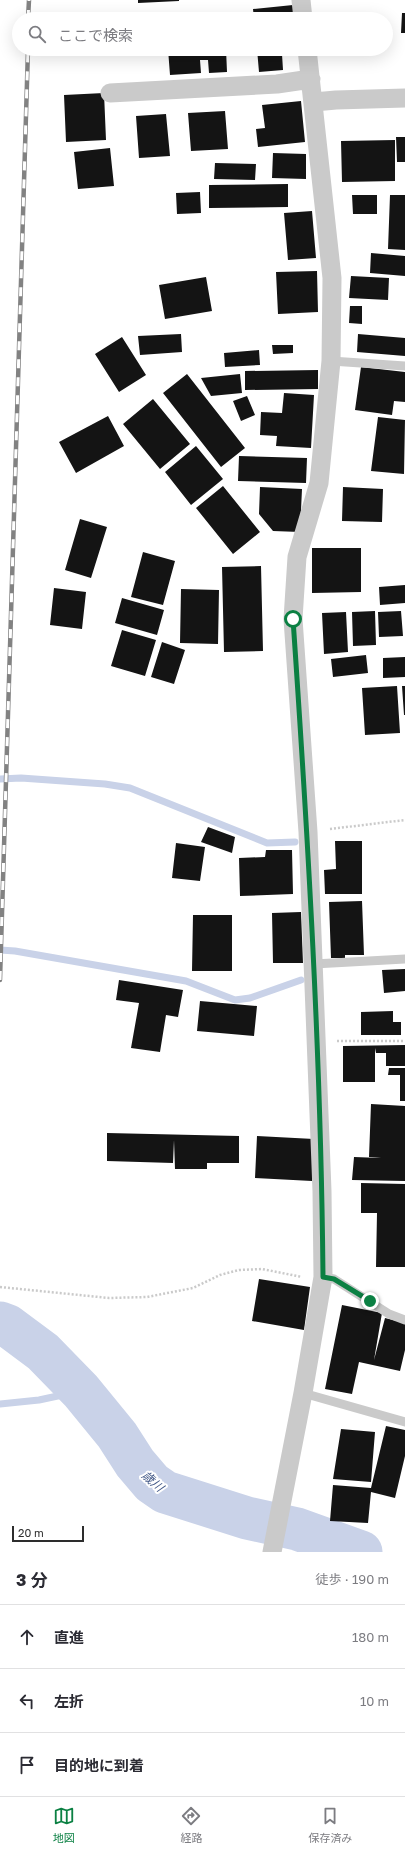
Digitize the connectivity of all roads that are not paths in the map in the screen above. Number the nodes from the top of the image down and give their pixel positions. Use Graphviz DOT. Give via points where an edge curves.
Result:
graph roads {
  1 [pos="301,0"];
  2 [pos="303,12"];
  3 [pos="308,56"];
  4 [pos="311,79"];
  5 [pos="110,93"];
  6 [pos="405,98"];
  7 [pos="314,102"];
  8 [pos="331,361"];
  9 [pos="405,366"];
  10 [pos="405,959"];
  11 [pos="314,964"];
  12 [pos="323,1277"];
  13 [pos="405,1320"];
  14 [pos="303,1393"];
  15 [pos="405,1422"];
  16 [pos="274,1546"];
  1 -- 2 [label="street"];
  3 -- 4 [label="street"];
  4 -- 5 [label="street" via="277,84"];
  4 -- 7 [label="street"];
  6 -- 7 [label="street"];
  7 -- 8 [label="street" via="332,278"];
  8 -- 9 [label="lane"];
  8 -- 11 [label="street" via="319,482 297,557 293,619 308,832"];
  10 -- 11 [label="lane"];
  11 -- 12 [label="street"];
  12 -- 13 [label="lane" via="334,1279 389,1314"];
  12 -- 14 [label="street"];
  14 -- 15 [label="lane"];
  14 -- 16 [label="street"];
}
